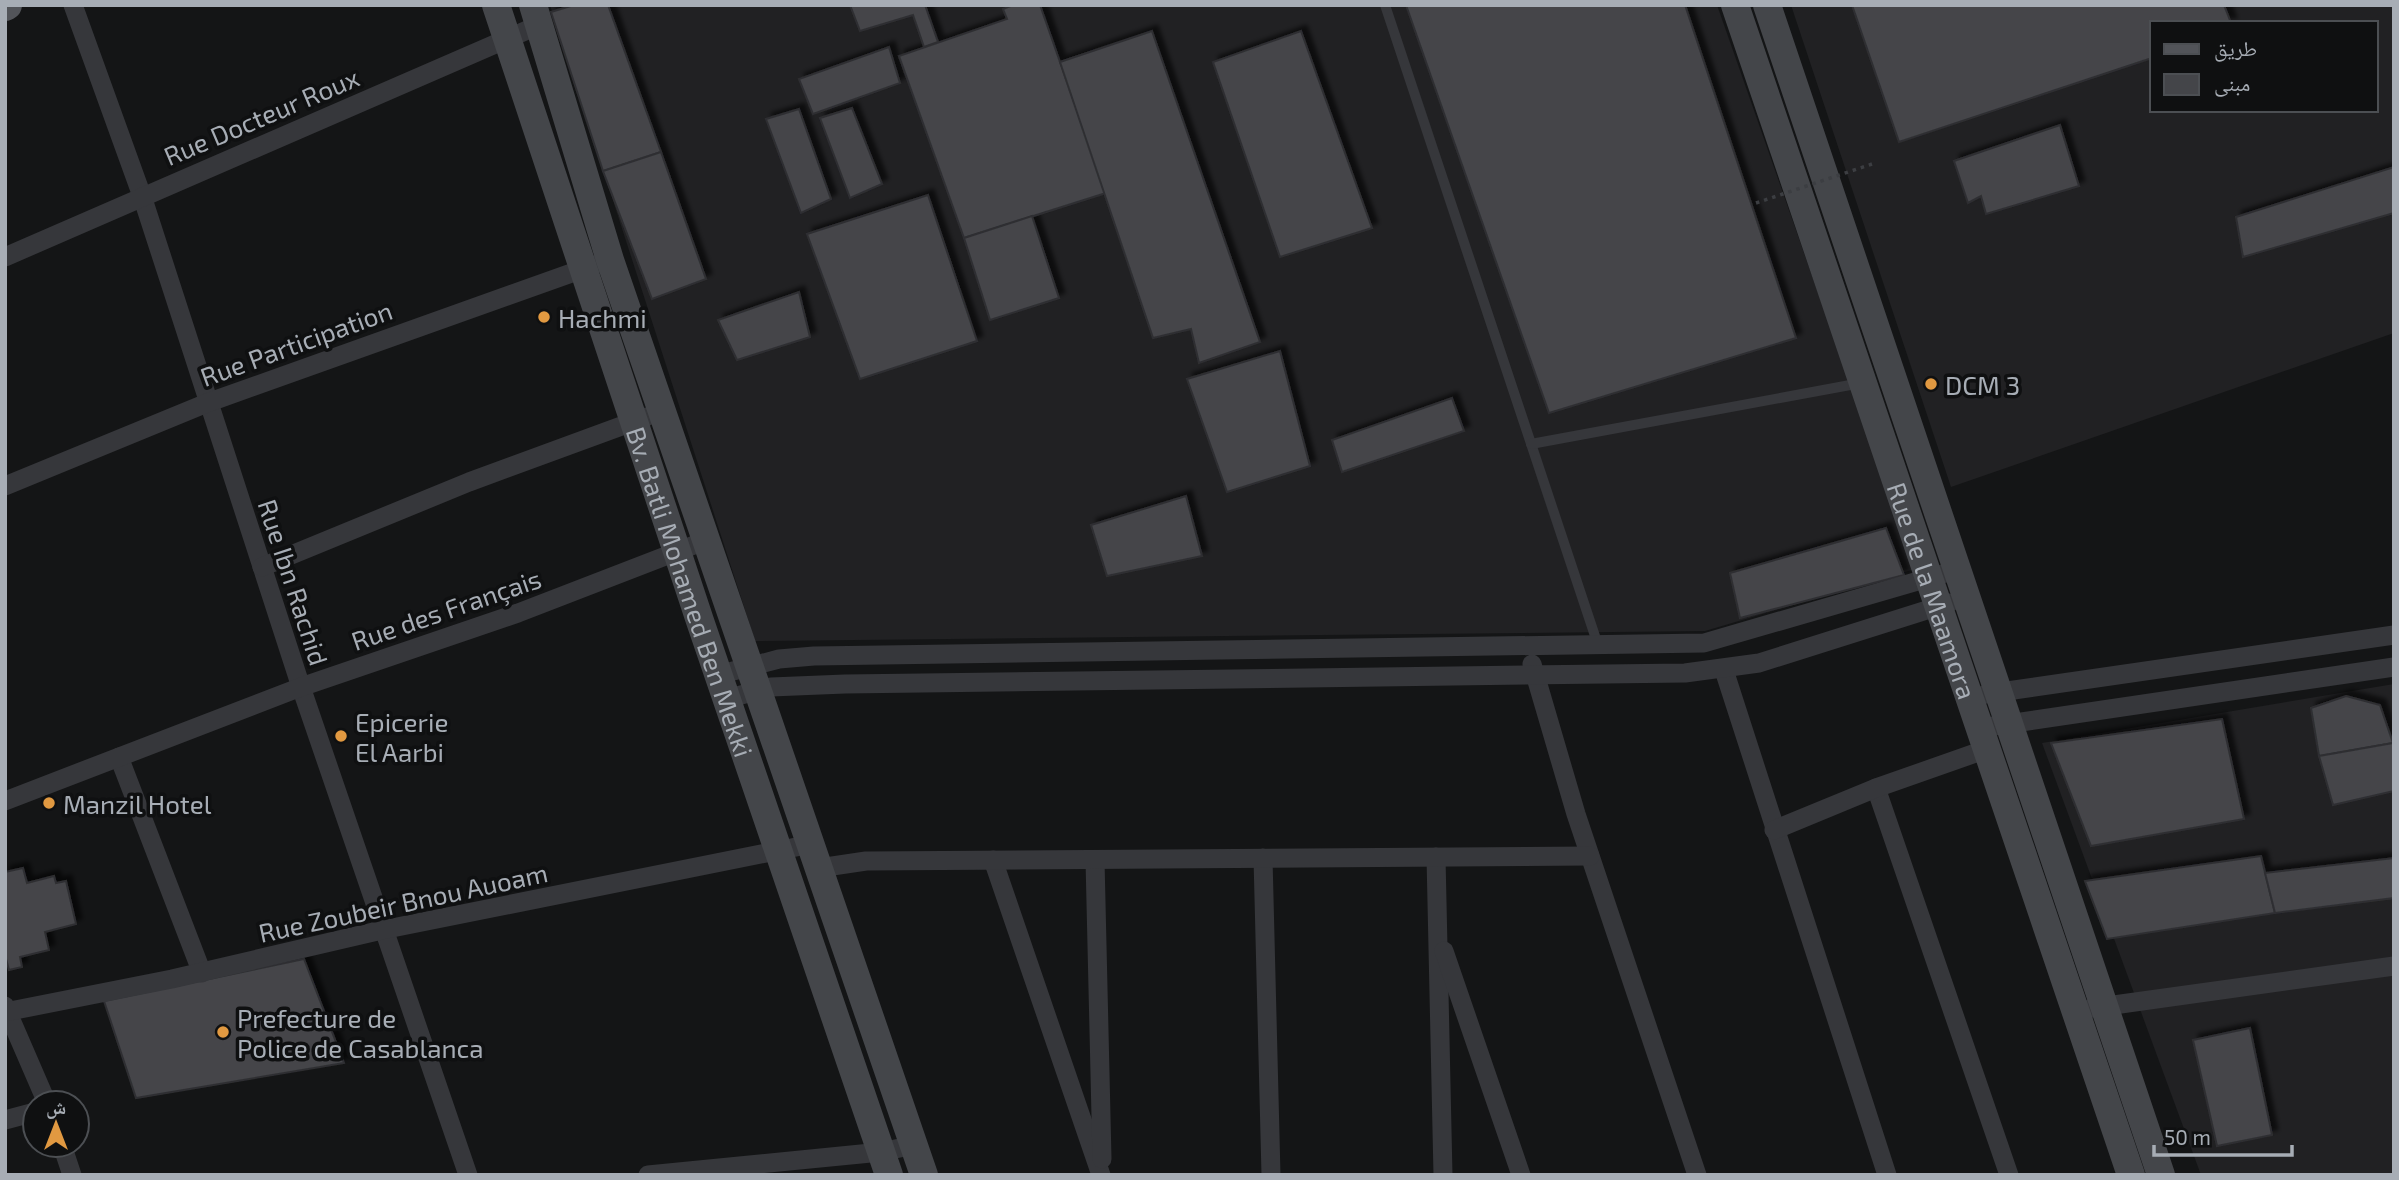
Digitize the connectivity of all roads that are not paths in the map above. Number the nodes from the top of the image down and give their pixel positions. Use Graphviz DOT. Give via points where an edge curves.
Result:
graph roads {
  1 [pos="73,5"];
  2 [pos="496,5"];
  3 [pos="1385,5"];
  4 [pos="1735,5"];
  5 [pos="1767,5"];
  6 [pos="536,15"];
  7 [pos="507,37"];
  8 [pos="142,196"];
  9 [pos="5,257"];
  10 [pos="597,264"];
  11 [pos="1863,383"];
  12 [pos="207,403"];
  13 [pos="648,416"];
  14 [pos="1531,444"];
  15 [pos="5,485"];
  16 [pos="707,540"];
  17 [pos="677,552"];
  18 [pos="262,566"];
  19 [pos="1956,570"];
  20 [pos="1929,578"];
  21 [pos="1965,597"];
  22 [pos="1938,607"];
  23 [pos="2394,635"];
  24 [pos="1527,646"];
  25 [pos="1598,646"];
  26 [pos="2394,667"];
  27 [pos="1724,670"];
  28 [pos="1535,675"];
  29 [pos="753,678"];
  30 [pos="301,687"];
  31 [pos="722,687"];
  32 [pos="1998,692"];
  33 [pos="1969,697"];
  34 [pos="2009,724"];
  35 [pos="1983,738"];
  36 [pos="119,757"];
  37 [pos="1876,788"];
  38 [pos="5,801"];
  39 [pos="1774,830"];
  40 [pos="780,851"];
  41 [pos="815,856"];
  42 [pos="1590,856"];
  43 [pos="1436,857"];
  44 [pos="1263,858"];
  45 [pos="993,860"];
  46 [pos="1095,860"];
  47 [pos="382,930"];
  48 [pos="1437,933"];
  49 [pos="2394,966"];
  50 [pos="202,973"];
  51 [pos="858,980"];
  52 [pos="827,992"];
  53 [pos="2104,1005"];
  54 [pos="6,1010"];
  55 [pos="2077,1012"];
  56 [pos="41,1089"];
  57 [pos="914,1145"];
  58 [pos="885,1163"];
  59 [pos="468,1175"];
  60 [pos="648,1175"];
  61 [pos="924,1175"];
  62 [pos="1101,1175"];
  63 [pos="1271,1175"];
  64 [pos="1443,1175"];
  65 [pos="1521,1175"];
  66 [pos="1697,1175"];
  67 [pos="1887,1175"];
  68 [pos="2009,1175"];
  69 [pos="2131,1175"];
  70 [pos="2161,1175"];
  1 -- 8 [label="street, Rue Ibn Rachid"];
  2 -- 7 [label="street, Bv. Batli Mohamed Ben Mekki"];
  3 -- 14 [label="lane"];
  4 -- 11 [label="street, Rue de la Maamora"];
  5 -- 19 [label="street, Rue de la Maamora"];
  6 -- 7 [label="street, Rue Docteur Roux"];
  6 -- 10 [label="street, Bv. Batli Mohamed Ben Mekki"];
  7 -- 8 [label="street, Rue Docteur Roux"];
  7 -- 10 [label="street, Bv. Batli Mohamed Ben Mekki"];
  8 -- 9 [label="street, Rue Docteur Roux"];
  8 -- 12 [label="street, Rue Ibn Rachid"];
  10 -- 12 [label="street, Rue Participation"];
  10 -- 13 [label="street, Bv. Batli Mohamed Ben Mekki"];
  11 -- 14 [label="lane"];
  11 -- 20 [label="street, Rue de la Maamora"];
  12 -- 15 [label="street, Rue Participation"];
  12 -- 18 [label="street, Rue Ibn Rachid"];
  13 -- 16 [label="street, Bv. Batli Mohamed Ben Mekki"];
  13 -- 17 [label="street, Bv. Batli Mohamed Ben Mekki"];
  13 -- 18 [label="street"];
  14 -- 25 [label="lane"];
  16 -- 17 [label="street, Rue des Français"];
  16 -- 29 [label="street, Bv. Batli Mohamed Ben Mekki"];
  17 -- 30 [label="street, Rue des Français" via="518,613"];
  17 -- 31 [label="street, Bv. Batli Mohamed Ben Mekki"];
  18 -- 30 [label="street, Rue Ibn Rachid"];
  19 -- 20 [label="street"];
  19 -- 21 [label="street, Rue de la Maamora"];
  20 -- 22 [label="street, Rue de la Maamora"];
  20 -- 25 [label="street" via="1719,641"];
  21 -- 22 [label="street"];
  21 -- 32 [label="street, Rue de la Maamora"];
  22 -- 27 [label="street"];
  22 -- 33 [label="street, Rue de la Maamora"];
  23 -- 32 [label="street"];
  24 -- 25 [label="street"];
  24 -- 28 [label="street"];
  24 -- 29 [label="street" via="814,656"];
  26 -- 34 [label="street"];
  27 -- 28 [label="street"];
  27 -- 39 [label="street"];
  28 -- 29 [label="street" via="792,685"];
  28 -- 42 [label="street"];
  29 -- 31 [label="street"];
  29 -- 41 [label="street, Bv. Batli Mohamed Ben Mekki"];
  30 -- 36 [label="street, Rue des Français"];
  30 -- 47 [label="street, Rue Ibn Rachid"];
  31 -- 40 [label="street, Bv. Batli Mohamed Ben Mekki"];
  32 -- 33 [label="street"];
  32 -- 34 [label="street, Rue de la Maamora"];
  33 -- 35 [label="street, Rue de la Maamora"];
  34 -- 35 [label="street"];
  34 -- 53 [label="street, Rue de la Maamora"];
  35 -- 37 [label="street"];
  35 -- 55 [label="street, Rue de la Maamora"];
  36 -- 38 [label="street, Rue des Français"];
  36 -- 50 [label="street"];
  37 -- 39 [label="street"];
  37 -- 68 [label="street"];
  39 -- 67 [label="street"];
  40 -- 41 [label="street, Rue Zoubeir Bnou Auoam"];
  40 -- 47 [label="street, Rue Zoubeir Bnou Auoam"];
  40 -- 52 [label="street, Bv. Batli Mohamed Ben Mekki"];
  41 -- 45 [label="street, Rue Zoubeir Bnou Auoam" via="866,861"];
  41 -- 51 [label="street, Bv. Batli Mohamed Ben Mekki"];
  42 -- 43 [label="street, Rue Zoubeir Bnou Auoam"];
  42 -- 66 [label="street"];
  43 -- 44 [label="street, Rue Zoubeir Bnou Auoam"];
  43 -- 48 [label="street"];
  44 -- 46 [label="street, Rue Zoubeir Bnou Auoam"];
  44 -- 63 [label="street"];
  45 -- 46 [label="street, Rue Zoubeir Bnou Auoam"];
  45 -- 62 [label="street"];
  46 -- 62 [label="street"];
  47 -- 50 [label="street, Rue Zoubeir Bnou Auoam"];
  47 -- 59 [label="street, Rue Ibn Rachid"];
  48 -- 64 [label="street"];
  48 -- 65 [label="street"];
  49 -- 53 [label="street"];
  50 -- 54 [label="street, Rue Zoubeir Bnou Auoam"];
  51 -- 52 [label="street"];
  51 -- 57 [label="street, Bv. Batli Mohamed Ben Mekki"];
  52 -- 58 [label="street, Bv. Batli Mohamed Ben Mekki"];
  53 -- 55 [label="street"];
  53 -- 70 [label="street, Rue de la Maamora"];
  54 -- 56 [label="street"];
  55 -- 69 [label="street, Rue de la Maamora"];
  57 -- 58 [label="street"];
  57 -- 61 [label="street, Bv. Batli Mohamed Ben Mekki"];
  58 -- 60 [label="street"];
}
